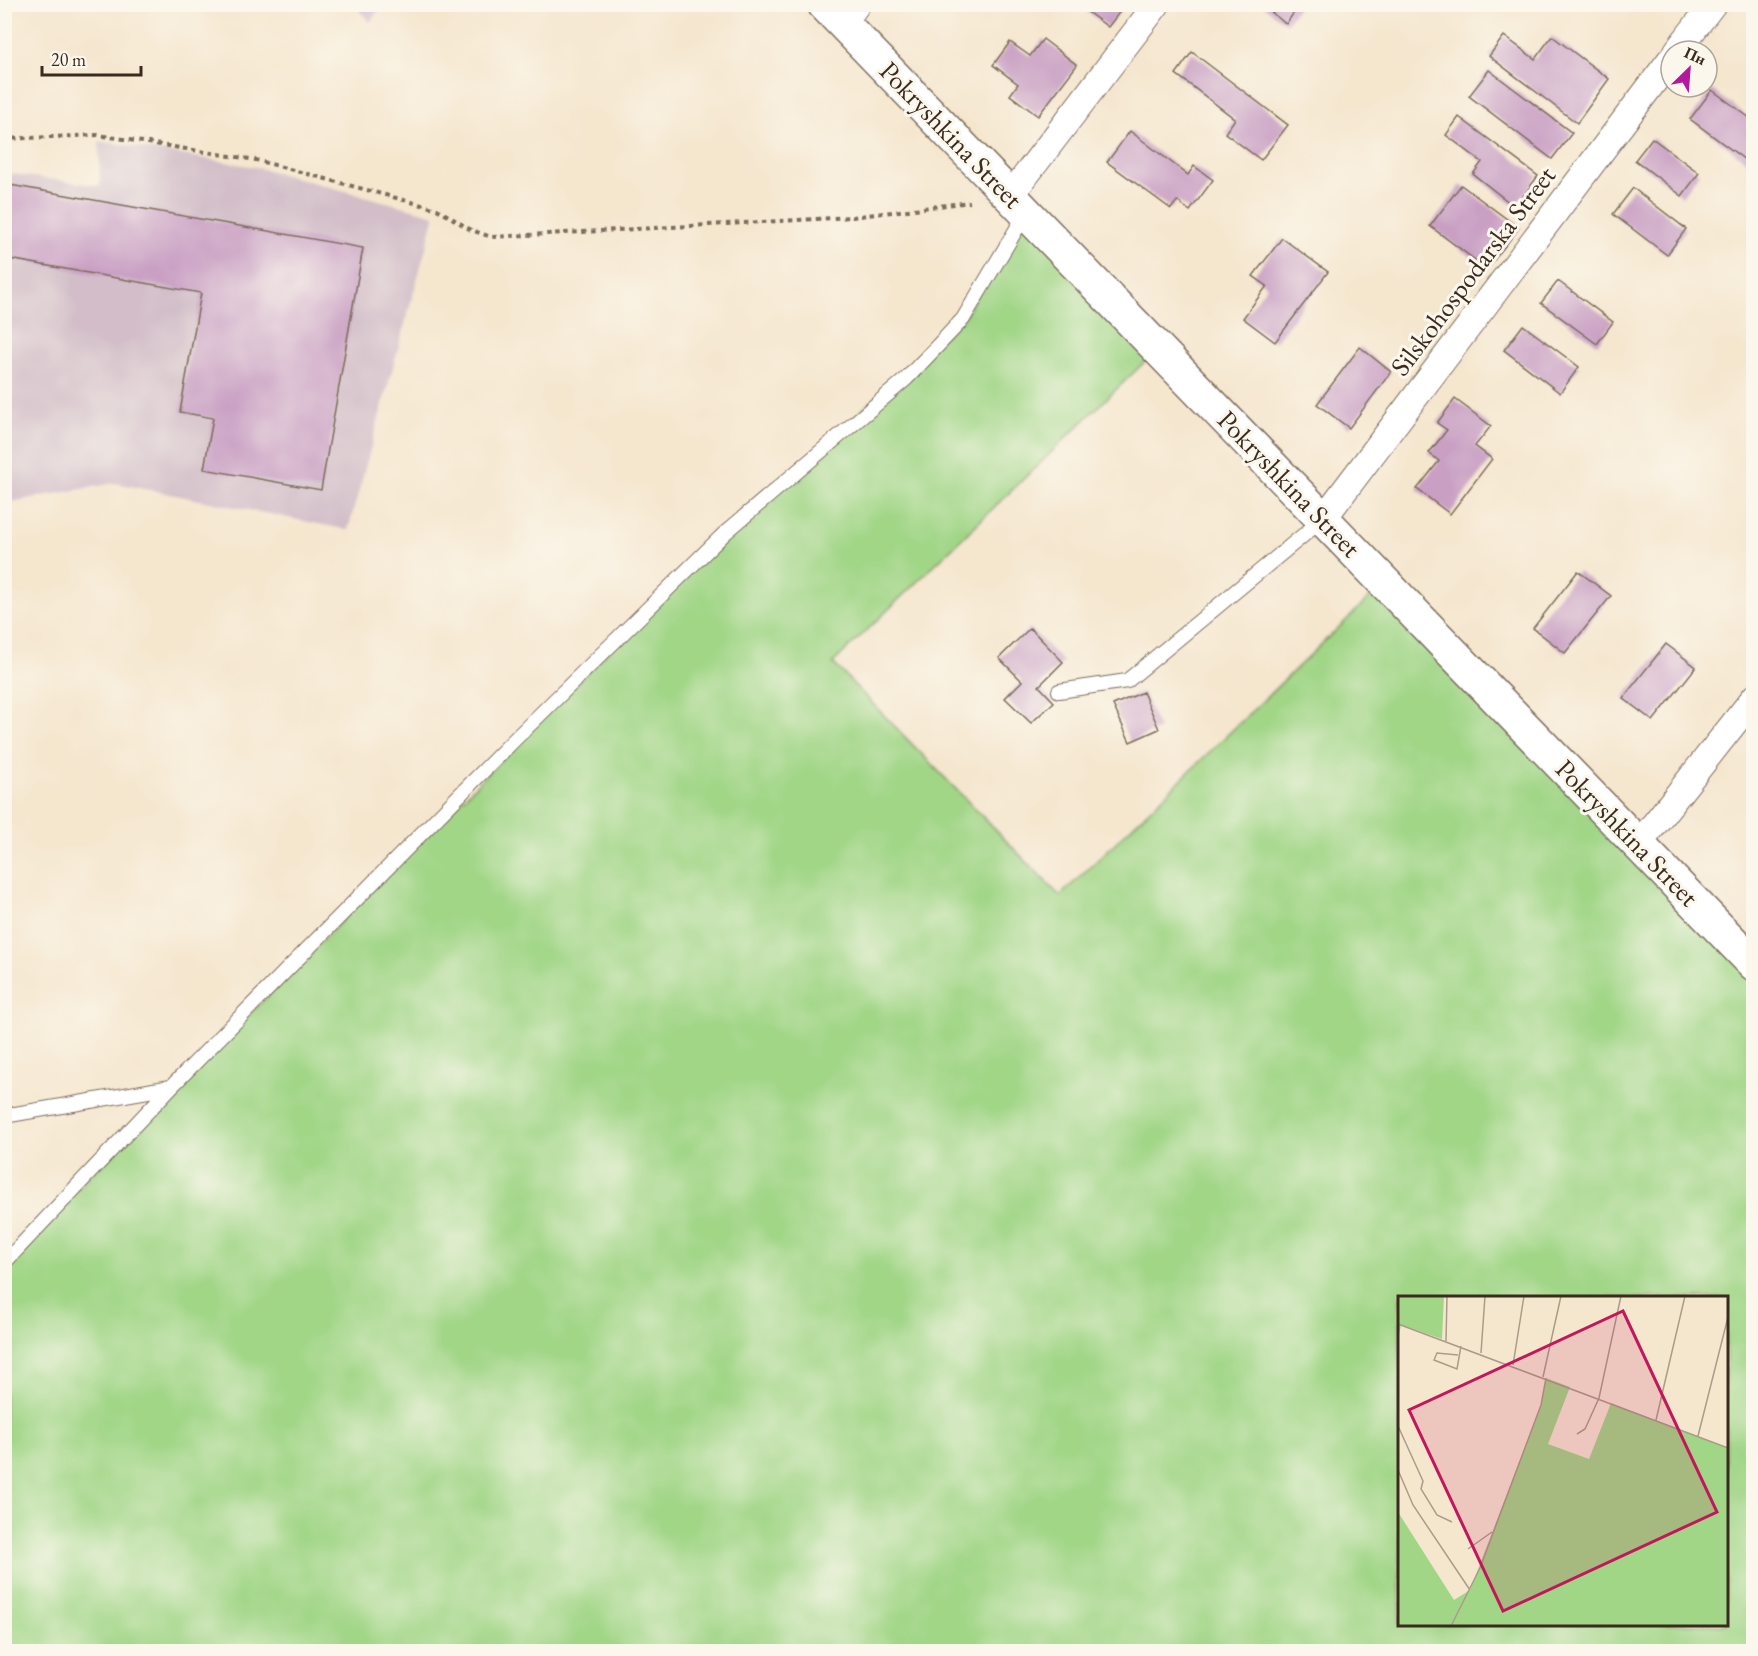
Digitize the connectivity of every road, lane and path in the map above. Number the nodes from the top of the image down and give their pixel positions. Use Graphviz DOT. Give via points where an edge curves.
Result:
graph roads {
  1 [pos="1157,4"];
  2 [pos="1713,4"];
  3 [pos="841,11"];
  4 [pos="1686,39"];
  5 [pos="1659,75"];
  6 [pos="4,139"];
  7 [pos="1018,205"];
  8 [pos="1323,519"];
  9 [pos="1059,691"];
  10 [pos="1754,698"];
  11 [pos="1638,844"];
  12 [pos="1754,964"];
  13 [pos="171,1087"];
  14 [pos="4,1116"];
  15 [pos="4,1263"];
  1 -- 7 [label="street"];
  2 -- 4 [label="street"];
  3 -- 7 [label="street, Pokryshkina Street"];
  5 -- 8 [label="street, Silskohospodarska Street"];
  6 -- 7 [label="path" via="98,135 256,160 436,209 490,237"];
  7 -- 8 [label="street, Pokryshkina Street"];
  7 -- 13 [label="lane" via="963,319 906,379 725,533"];
  8 -- 9 [label="lane" via="1127,681"];
  8 -- 11 [label="street, Pokryshkina Street"];
  10 -- 11 [label="street"];
  11 -- 12 [label="street, Pokryshkina Street"];
  13 -- 14 [label="lane"];
  13 -- 15 [label="lane"];
}
